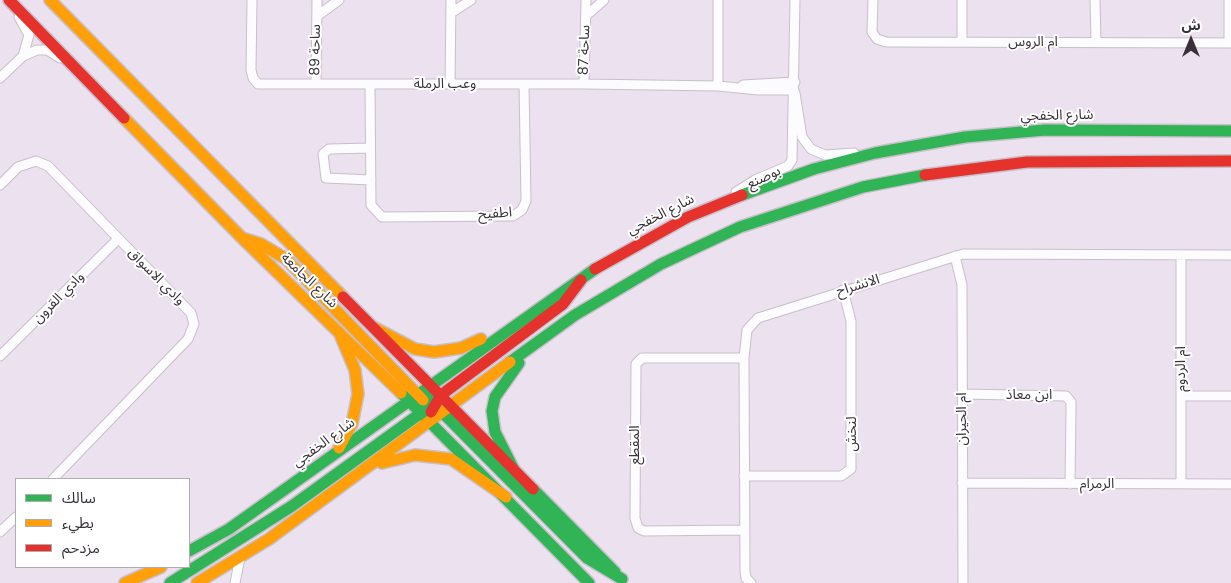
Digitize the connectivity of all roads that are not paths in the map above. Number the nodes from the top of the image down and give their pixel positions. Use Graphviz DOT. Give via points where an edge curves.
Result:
graph roads {
  1 [pos="9,0"];
  2 [pos="50,0"];
  3 [pos="252,0"];
  4 [pos="317,0"];
  5 [pos="339,0"];
  6 [pos="451,0"];
  7 [pos="471,0"];
  8 [pos="586,0"];
  9 [pos="604,0"];
  10 [pos="718,0"];
  11 [pos="795,0"];
  12 [pos="873,0"];
  13 [pos="962,0"];
  14 [pos="1095,0"];
  15 [pos="1229,0"];
  16 [pos="451,13"];
  17 [pos="317,16"];
  18 [pos="586,16"];
  19 [pos="962,42"];
  20 [pos="1096,42"];
  21 [pos="1230,43"];
  22 [pos="23,56"];
  23 [pos="73,65"];
  24 [pos="0,78"];
  25 [pos="316,84"];
  26 [pos="370,84"];
  27 [pos="450,84"];
  28 [pos="524,84"];
  29 [pos="584,84"];
  30 [pos="718,86"];
  31 [pos="795,86"];
  32 [pos="1231,131"];
  33 [pos="370,148"];
  34 [pos="874,153"];
  35 [pos="1231,161"];
  36 [pos="371,180"];
  37 [pos="0,185"];
  38 [pos="727,200"];
  39 [pos="242,238"];
  40 [pos="118,239"];
  41 [pos="1180,255"];
  42 [pos="1231,255"];
  43 [pos="955,256"];
  44 [pos="584,275"];
  45 [pos="843,290"];
  46 [pos="375,328"];
  47 [pos="339,332"];
  48 [pos="495,337"];
  49 [pos="532,346"];
  50 [pos="0,356"];
  51 [pos="744,358"];
  52 [pos="430,384"];
  53 [pos="962,394"];
  54 [pos="441,395"];
  55 [pos="1181,396"];
  56 [pos="1231,396"];
  57 [pos="412,397"];
  58 [pos="433,408"];
  59 [pos="430,422"];
  60 [pos="335,454"];
  61 [pos="371,466"];
  62 [pos="515,472"];
  63 [pos="744,476"];
  64 [pos="54,478"];
  65 [pos="962,483"];
  66 [pos="1070,484"];
  67 [pos="1181,484"];
  68 [pos="1231,484"];
  69 [pos="506,497"];
  70 [pos="15,518"];
  71 [pos="745,530"];
  72 [pos="0,532"];
  73 [pos="190,550"];
  74 [pos="240,558"];
  75 [pos="160,568"];
  76 [pos="624,581"];
  77 [pos="125,583"];
  78 [pos="170,583"];
  79 [pos="197,583"];
  80 [pos="235,583"];
  81 [pos="589,583"];
  82 [pos="751,583"];
  83 [pos="963,583"];
  1 -- 22 [label="street" via="29,34"];
  1 -- 23 [label="main road, شارع الجامعة"];
  2 -- 46 [label="main road, شارع الجامعة"];
  3 -- 25 [label="street, وعب الرملة" via="252,78 258,84"];
  4 -- 17 [label="street, ساحة 89"];
  5 -- 17 [label="street, ساحة 89"];
  6 -- 16 [label="street"];
  7 -- 16 [label="street"];
  8 -- 18 [label="street, ساحة 87"];
  9 -- 18 [label="street, ساحة 87"];
  10 -- 30 [label="street"];
  11 -- 31 [label="street, بوصنع"];
  12 -- 19 [label="street, ام الروس" via="872,32 880,41"];
  13 -- 19 [label="street"];
  14 -- 20 [label="street"];
  15 -- 21 [label="street"];
  16 -- 27 [label="street"];
  17 -- 25 [label="street, ساحة 89"];
  18 -- 29 [label="street, ساحة 87"];
  19 -- 20 [label="street, ام الروس"];
  20 -- 21 [label="street, ام الروس"];
  22 -- 23 [label="street" via="46,50"];
  22 -- 24 [label="street"];
  23 -- 39 [label="main road, شارع الجامعة"];
  25 -- 26 [label="street, وعب الرملة"];
  26 -- 27 [label="street, وعب الرملة"];
  26 -- 33 [label="street, اطفيح"];
  27 -- 28 [label="street, وعب الرملة"];
  28 -- 29 [label="street, وعب الرملة"];
  28 -- 36 [label="street, اطفيح" via="526,201 522,210 513,216 382,217 371,205"];
  29 -- 30 [label="street, وعب الرملة"];
  30 -- 31 [label="street, وعب الرملة" via="758,83"];
  31 -- 34 [label="street, بوصنع" via="802,137 811,150 825,155"];
  31 -- 38 [label="street, بوصنع" via="791,112 793,155 790,162 783,169 755,180"];
  32 -- 34 [label="main road, شارع الخفجي" via="1024,132 965,137"];
  33 -- 36 [label="street, اطفيح"];
  33 -- 36 [label="street" via="329,149 324,154 326,178"];
  34 -- 38 [label="main road, شارع الخفجي" via="814,169"];
  35 -- 49 [label="main road" via="1027,162 949,170 863,187 798,206 731,231 661,264 575,314"];
  37 -- 40 [label="street, وادي الاسواق" via="18,167 36,161 48,166"];
  38 -- 44 [label="main road, شارع الخفجي" via="688,217"];
  39 -- 47 [label="main road, شارع الجامعة"];
  39 -- 57 [label="main road" via="261,244 286,259"];
  40 -- 50 [label="street, وادي القرون"];
  40 -- 64 [label="street, وادي الاسواق" via="191,312 194,324 188,339"];
  41 -- 42 [label="street, الانشراح"];
  41 -- 43 [label="street, الانشراح"];
  41 -- 55 [label="street, ام الردوم"];
  43 -- 45 [label="street, الانشراح"];
  43 -- 53 [label="street, ام الحيران" via="962,285"];
  44 -- 48 [label="main road, شارع الخفجي"];
  44 -- 54 [label="main road" via="562,304"];
  45 -- 51 [label="street, الانشراح" via="758,318 747,330"];
  45 -- 63 [label="street, لنخش" via="851,321 851,469 841,476"];
  46 -- 48 [label="main road" via="415,349 434,352"];
  46 -- 52 [label="main road, شارع الجامعة"];
  47 -- 57 [label="main road, شارع الجامعة"];
  47 -- 60 [label="main road" via="355,370 358,394 352,424"];
  48 -- 52 [label="main road, شارع الخفجي"];
  49 -- 58 [label="main road"];
  49 -- 62 [label="main road" via="502,384 492,410 495,432"];
  51 -- 63 [label="street, الانشراح"];
  51 -- 71 [label="street, المقطع" via="642,358 636,364 635,518 638,528 644,531"];
  52 -- 54 [label="main road, شارع الجامعة"];
  52 -- 57 [label="main road, شارع الخفجي"];
  52 -- 58 [label="main road"];
  53 -- 65 [label="street, ام الحيران"];
  53 -- 66 [label="street, ابن معاذ" via="1066,396 1071,402"];
  54 -- 58 [label="main road"];
  55 -- 56 [label="street"];
  55 -- 67 [label="street, ام الردوم"];
  57 -- 58 [label="main road"];
  57 -- 60 [label="main road, شارع الخفجي"];
  58 -- 59 [label="main road"];
  58 -- 62 [label="main road"];
  58 -- 76 [label="main road" via="588,558"];
  58 -- 78 [label="main road" via="292,506"];
  59 -- 61 [label="main road"];
  59 -- 69 [label="main road"];
  60 -- 73 [label="main road, شارع الخفجي" via="229,529"];
  61 -- 69 [label="main road" via="405,456 441,457 460,464"];
  61 -- 74 [label="main road"];
  62 -- 76 [label="main road"];
  63 -- 71 [label="street, الانشراح"];
  65 -- 66 [label="street, الرمرام"];
  65 -- 83 [label="street, ام الحيران"];
  66 -- 67 [label="street, الرمرام"];
  67 -- 68 [label="street, الرمرام"];
  69 -- 81 [label="main road"];
  70 -- 72 [label="street"];
  71 -- 82 [label="street, الانشراح" via="744,571"];
  74 -- 79 [label="main road"];
  74 -- 80 [label="street"];
  75 -- 77 [label="main road"];
}
